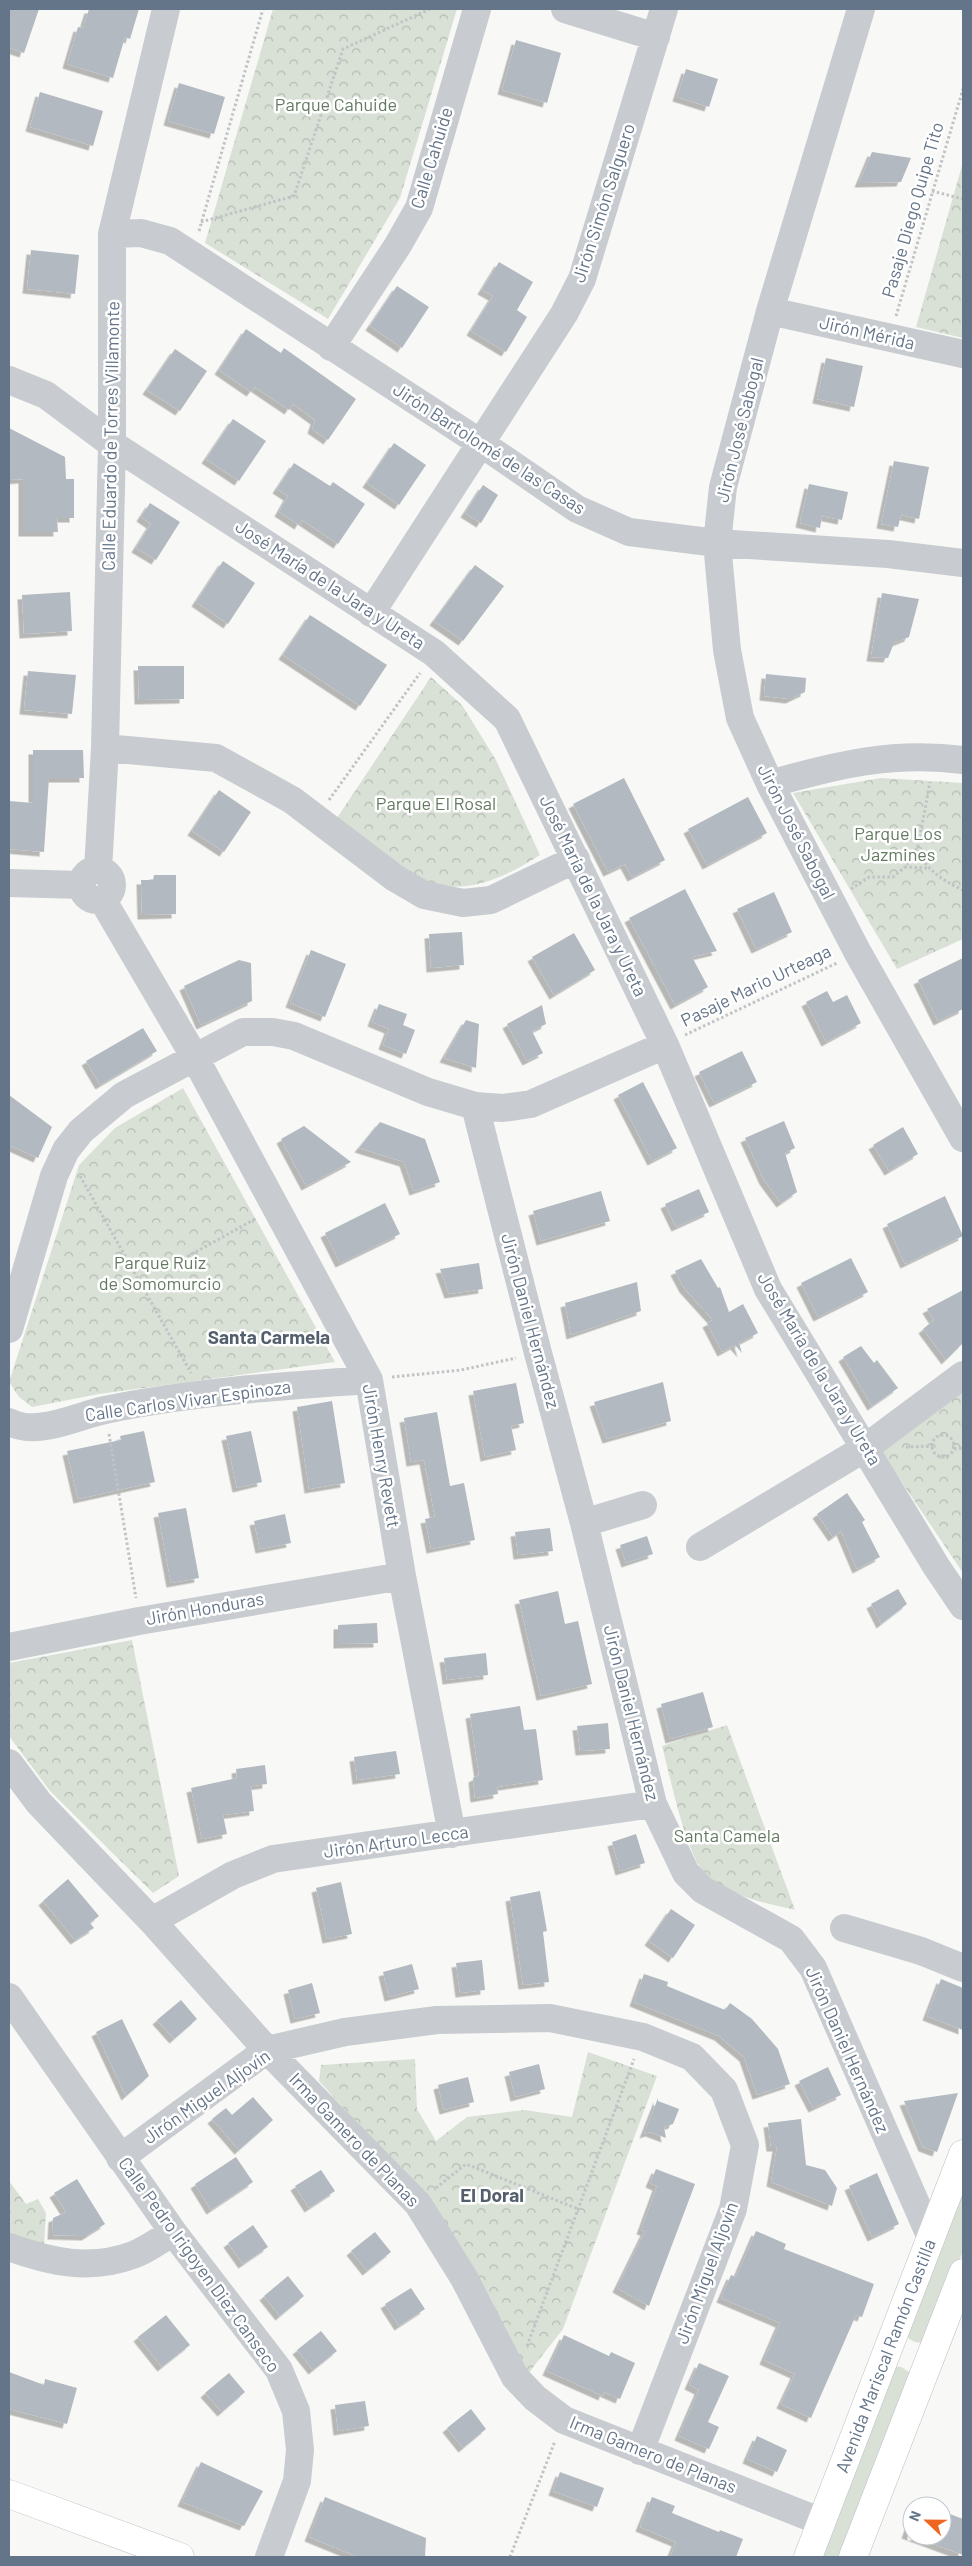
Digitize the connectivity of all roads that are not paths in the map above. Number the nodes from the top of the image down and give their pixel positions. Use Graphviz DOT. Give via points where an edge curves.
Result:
graph roads {
  1 [pos="166,9"];
  2 [pos="477,9"];
  3 [pos="565,9"];
  4 [pos="664,9"];
  5 [pos="861,9"];
  6 [pos="656,37"];
  7 [pos="112,234"];
  8 [pos="770,311"];
  9 [pos="331,346"];
  10 [pos="963,354"];
  11 [pos="9,380"];
  12 [pos="112,444"];
  13 [pos="482,444"];
  14 [pos="717,543"];
  15 [pos="963,563"];
  16 [pos="371,614"];
  17 [pos="105,748"];
  18 [pos="963,760"];
  19 [pos="770,784"];
  20 [pos="576,859"];
  21 [pos="9,883"];
  22 [pos="94,885"];
  23 [pos="665,1045"];
  24 [pos="194,1056"];
  25 [pos="476,1106"];
  26 [pos="963,1138"];
  27 [pos="9,1329"];
  28 [pos="963,1375"];
  29 [pos="369,1380"];
  30 [pos="9,1422"];
  31 [pos="36,1428"];
  32 [pos="9,1440"];
  33 [pos="865,1448"];
  34 [pos="643,1505"];
  35 [pos="584,1523"];
  36 [pos="700,1547"];
  37 [pos="402,1576"];
  38 [pos="963,1606"];
  39 [pos="9,1647"];
  40 [pos="9,1763"];
  41 [pos="653,1804"];
  42 [pos="452,1834"];
  43 [pos="152,1921"];
  44 [pos="844,1928"];
  45 [pos="963,1968"];
  46 [pos="9,1997"];
  47 [pos="326,2036"];
  48 [pos="267,2050"];
  49 [pos="301,2084"];
  50 [pos="963,2154"];
  51 [pos="120,2158"];
  52 [pos="173,2232"];
  53 [pos="931,2238"];
  54 [pos="9,2247"];
  55 [pos="963,2274"];
  56 [pos="887,2350"];
  57 [pos="928,2365"];
  58 [pos="640,2451"];
  59 [pos="9,2494"];
  60 [pos="822,2522"];
  61 [pos="858,2556"];
  62 [pos="180,2557"];
  63 [pos="269,2557"];
  64 [pos="808,2557"];
  1 -- 7 [label="street, Calle Eduardo de Torres Villamonte"];
  2 -- 9 [label="street, Calle Cahuide" via="419,208"];
  3 -- 6 [label="street"];
  4 -- 6 [label="street, Jirón Simón Salguero"];
  5 -- 8 [label="street, Jirón José Sabogal"];
  6 -- 13 [label="street, Jirón Simón Salguero" via="582,279 564,314"];
  7 -- 9 [label="street, Jirón Bartolomé de las Casas" via="141,233 170,242"];
  7 -- 12 [label="street, Calle Eduardo de Torres Villamonte"];
  8 -- 10 [label="street, Jirón Mérida"];
  8 -- 14 [label="street, Jirón José Sabogal" via="723,488"];
  9 -- 13 [label="street, Jirón Bartolomé de las Casas"];
  11 -- 12 [label="street, José María de la Jara y Ureta" via="46,395"];
  12 -- 16 [label="street, José María de la Jara y Ureta"];
  12 -- 17 [label="street, Calle Eduardo de Torres Villamonte"];
  13 -- 14 [label="street, Jirón Bartolomé de las Casas" via="577,509 630,532"];
  13 -- 16 [label="street, Jirón Simón Salguero"];
  14 -- 15 [label="street, Jirón Bartolomé de las Casas" via="888,554"];
  14 -- 19 [label="street, Jirón José Sabogal" via="727,650 740,718"];
  16 -- 20 [label="street, José María de la Jara y Ureta" via="434,653 507,719"];
  17 -- 20 [label="street" via="216,758 292,800 395,878 424,895 463,903 491,900"];
  17 -- 22 [label="street, Calle Eduardo de Torres Villamonte"];
  18 -- 19 [label="street" via="934,756 884,758 834,766"];
  19 -- 26 [label="street, Jirón José Sabogal" via="858,953"];
  20 -- 23 [label="street, José María de la Jara y Ureta"];
  21 -- 22 [label="street"];
  22 -- 24 [label="street, Jirón Henry Revett"];
  23 -- 25 [label="street" via="531,1104 503,1108"];
  23 -- 33 [label="street, José María de la Jara y Ureta" via="768,1288"];
  24 -- 25 [label="street" via="243,1032 280,1033 428,1092"];
  24 -- 27 [label="street" via="124,1095 80,1131 66,1150 54,1176"];
  24 -- 29 [label="street, Jirón Henry Revett"];
  25 -- 35 [label="street, Jirón Daniel Hernández"];
  28 -- 33 [label="street"];
  29 -- 31 [label="street, Calle Carlos Vivar Espinoza" via="282,1386 105,1410"];
  29 -- 37 [label="street, Jirón Henry Revett"];
  30 -- 31 [label="street, Calle Carlos Vivar Espinoza"];
  31 -- 32 [label="street"];
  33 -- 36 [label="street"];
  33 -- 38 [label="street, José María de la Jara y Ureta"];
  34 -- 35 [label="street"];
  35 -- 41 [label="street, Jirón Daniel Hernández"];
  37 -- 39 [label="street, Jirón Honduras"];
  37 -- 42 [label="street, Jirón Henry Revett"];
  40 -- 43 [label="street, Irma Gamero de Planas" via="39,1803"];
  41 -- 42 [label="street, Jirón Arturo Lecca"];
  41 -- 53 [label="street, Jirón Daniel Hernández" via="686,1873 703,1890 791,1939 812,1968"];
  42 -- 43 [label="street, Jirón Arturo Lecca" via="273,1859 233,1875"];
  43 -- 48 [label="street, Irma Gamero de Planas"];
  44 -- 45 [label="street"];
  46 -- 51 [label="street, Calle Pedro Irigoyen Diez Canseco"];
  47 -- 48 [label="street, Jirón Miguel Aljovín"];
  47 -- 49 [label="street" via="305,2056"];
  47 -- 58 [label="street, Jirón Miguel Aljovín" via="437,2020 550,2018 643,2037 692,2057 724,2090 745,2145 734,2209"];
  48 -- 49 [label="street, Irma Gamero de Planas"];
  48 -- 51 [label="street, Jirón Miguel Aljovín"];
  49 -- 58 [label="street, Irma Gamero de Planas" via="418,2204 464,2278 515,2377 535,2398 564,2420"];
  50 -- 53 [label="main road, Avenida Mariscal Ramón Castilla"];
  51 -- 52 [label="street, Calle Pedro Irigoyen Diez Canseco"];
  52 -- 54 [label="street" via="134,2255 102,2265 67,2264"];
  52 -- 63 [label="street, Calle Pedro Irigoyen Diez Canseco" via="279,2370 296,2411 300,2450 297,2481"];
  53 -- 56 [label="main road, Avenida Mariscal Ramón Castilla"];
  55 -- 57 [label="main road"];
  56 -- 57 [label="main road"];
  56 -- 60 [label="main road, Avenida Mariscal Ramón Castilla"];
  57 -- 61 [label="main road"];
  58 -- 60 [label="street, Irma Gamero de Planas"];
  59 -- 62 [label="main road"];
  60 -- 64 [label="main road, Avenida Mariscal Ramón Castilla"];
}
